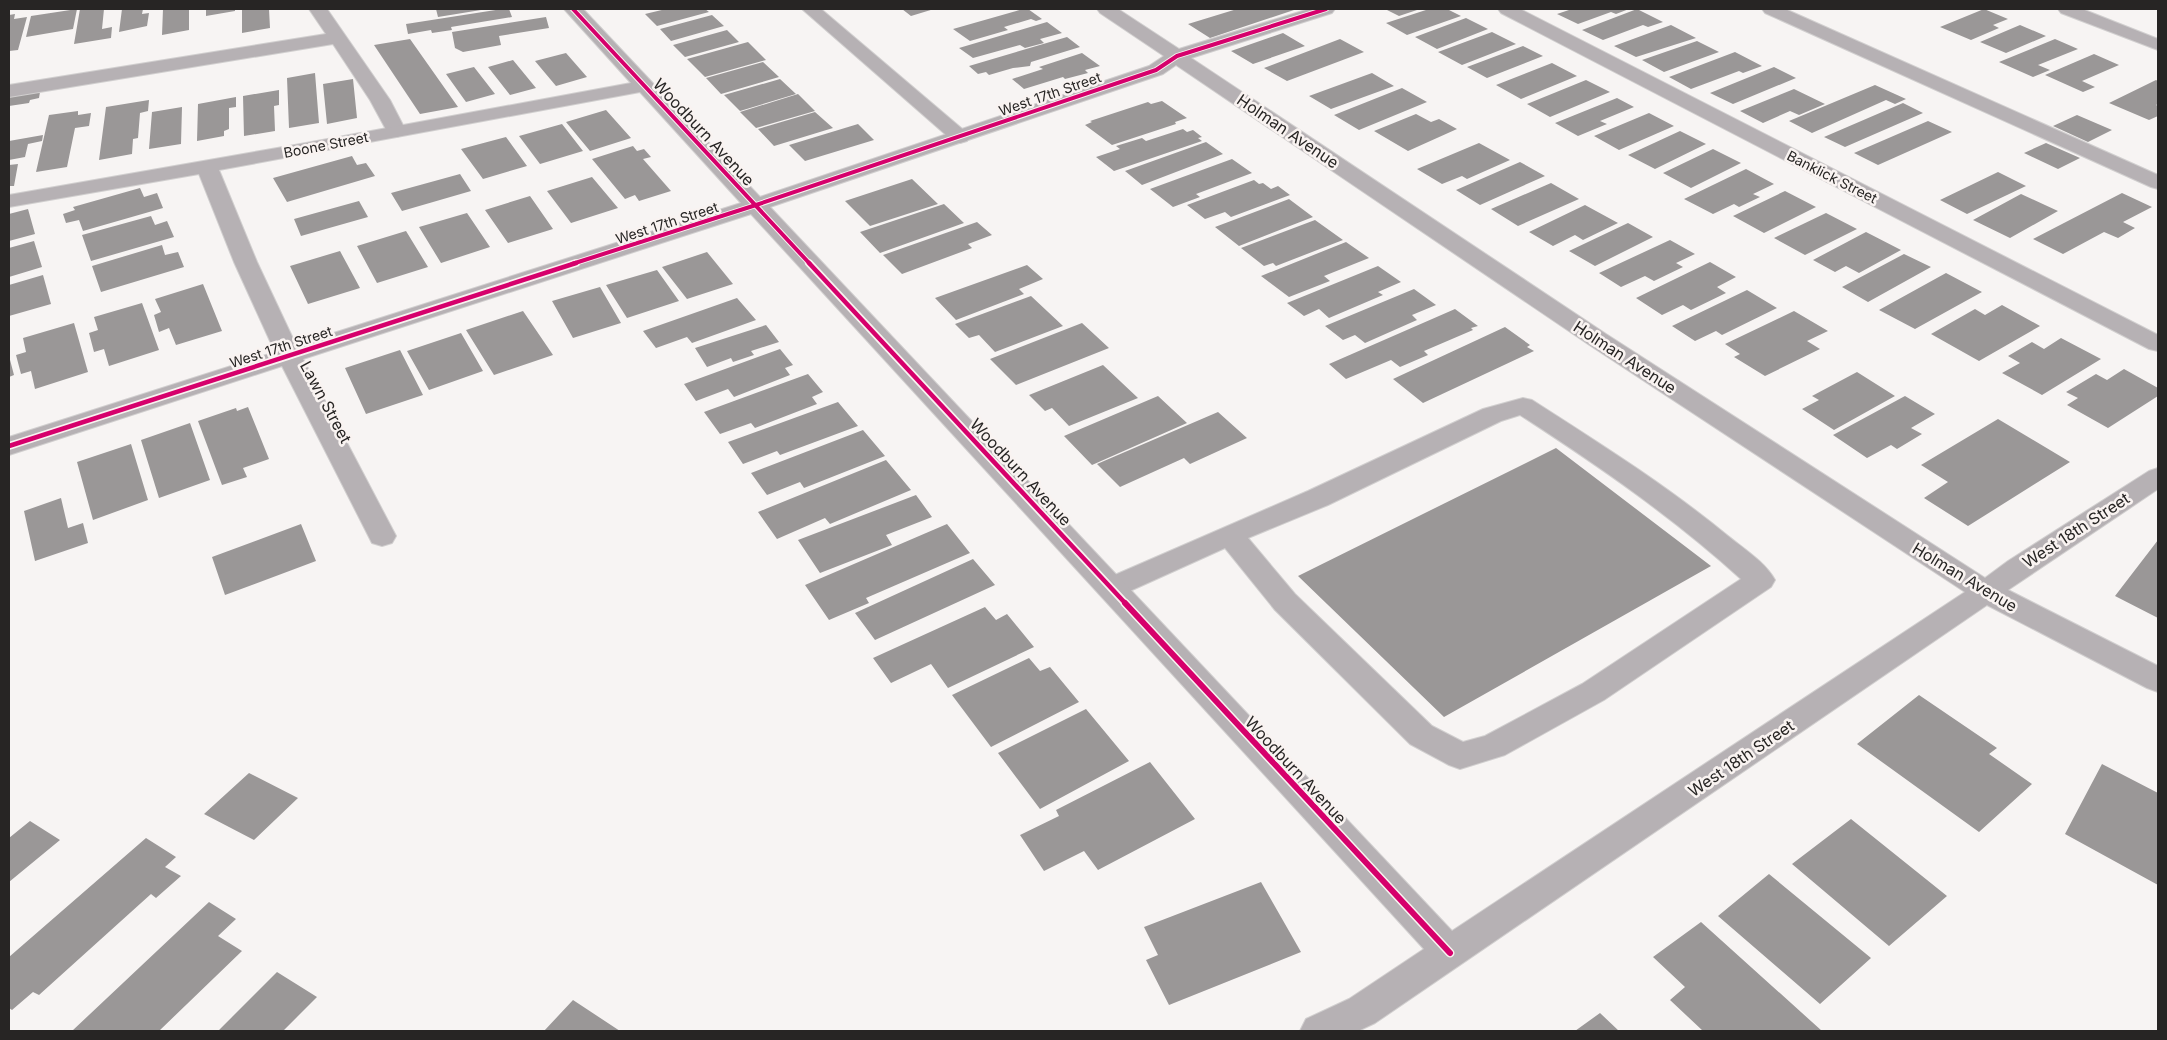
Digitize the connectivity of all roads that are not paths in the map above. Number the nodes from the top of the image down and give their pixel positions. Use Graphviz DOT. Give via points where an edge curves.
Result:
graph roads {
  1 [pos="318,9"];
  2 [pos="573,9"];
  3 [pos="811,9"];
  4 [pos="1106,9"];
  5 [pos="1326,9"];
  6 [pos="1506,9"];
  7 [pos="1771,9"];
  8 [pos="2067,9"];
  9 [pos="337,38"];
  10 [pos="2158,45"];
  11 [pos="1177,56"];
  12 [pos="643,86"];
  13 [pos="9,91"];
  14 [pos="396,131"];
  15 [pos="960,136"];
  16 [pos="207,167"];
  17 [pos="2158,183"];
  18 [pos="9,201"];
  19 [pos="756,205"];
  20 [pos="2158,344"];
  21 [pos="288,357"];
  22 [pos="9,446"];
  23 [pos="2158,477"];
  24 [pos="1230,535"];
  25 [pos="382,536"];
  26 [pos="1111,588"];
  27 [pos="1986,592"];
  28 [pos="2158,680"];
  29 [pos="1450,953"];
  30 [pos="1319,1031"];
  1 -- 9 [label="street"];
  2 -- 12 [label="street, Woodburn Avenue"];
  3 -- 15 [label="street"];
  4 -- 11 [label="street, Holman Avenue"];
  5 -- 11 [label="street, West 17th Street"];
  6 -- 20 [label="street, Banklick Street"];
  7 -- 17 [label="street"];
  8 -- 10 [label="street"];
  9 -- 13 [label="street"];
  9 -- 14 [label="street" via="380,100"];
  11 -- 15 [label="street, West 17th Street" via="1156,70"];
  11 -- 27 [label="street, Holman Avenue" via="1598,339"];
  12 -- 14 [label="street, Boone Street"];
  12 -- 19 [label="street, Woodburn Avenue"];
  14 -- 16 [label="street, Boone Street"];
  15 -- 19 [label="street, West 17th Street"];
  16 -- 18 [label="street, Boone Street"];
  16 -- 21 [label="street, Lawn Street"];
  19 -- 21 [label="street, West 17th Street"];
  19 -- 26 [label="street, Woodburn Avenue"];
  21 -- 22 [label="street, West 17th Street"];
  21 -- 25 [label="street, Lawn Street"];
  23 -- 27 [label="street, West 18th Street"];
  24 -- 24 [label="street" via="1318,498 1492,415 1522,406 1613,464 1761,580 1593,692 1494,746 1460,756 1421,734 1285,602"];
  24 -- 26 [label="street"];
  26 -- 29 [label="street, Woodburn Avenue"];
  27 -- 28 [label="street, Holman Avenue"];
  27 -- 29 [label="street, West 18th Street"];
  29 -- 30 [label="street, West 18th Street" via="1362,1011"];
}
